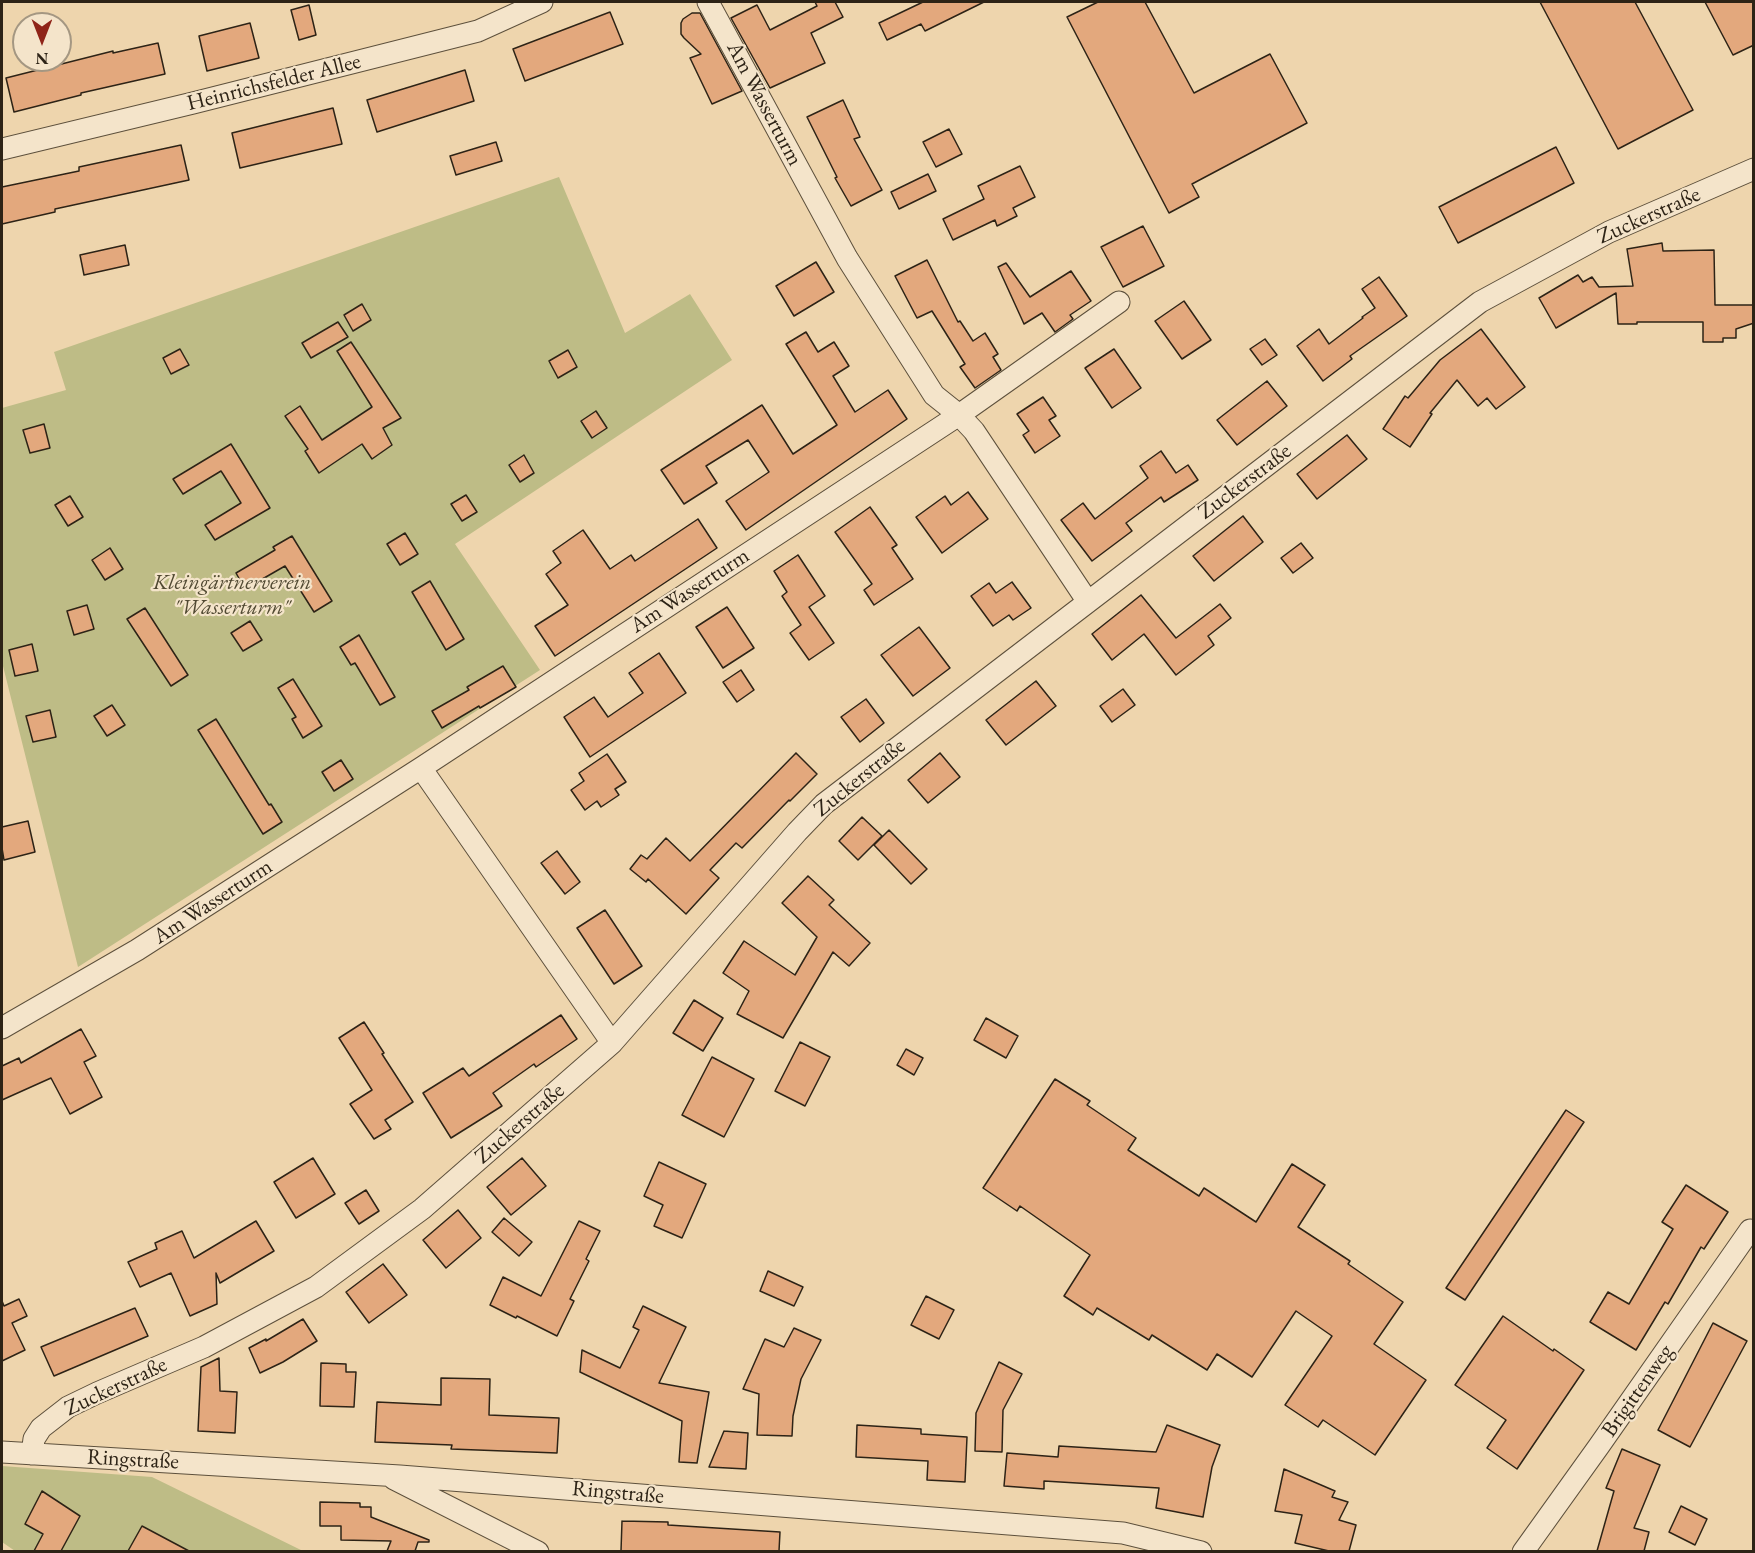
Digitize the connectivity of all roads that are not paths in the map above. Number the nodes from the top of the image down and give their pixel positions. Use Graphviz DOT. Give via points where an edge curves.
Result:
graph roads {
  1 [pos="542,2"];
  2 [pos="708,2"];
  3 [pos="2,149"];
  4 [pos="1754,169"];
  5 [pos="1119,303"];
  6 [pos="959,414"];
  7 [pos="1088,602"];
  8 [pos="421,768"];
  9 [pos="2,1028"];
  10 [pos="612,1043"];
  11 [pos="1750,1230"];
  12 [pos="2,1452"];
  13 [pos="32,1454"];
  14 [pos="386,1475"];
  15 [pos="538,1551"];
  16 [pos="1202,1551"];
  17 [pos="1523,1551"];
  1 -- 3 [label="street, Heinrichsfelder Allee" via="478,31"];
  2 -- 6 [label="street, Am Wasserturm" via="847,258 934,395"];
  4 -- 7 [label="street, Zuckerstraße" via="1609,232 1480,302"];
  5 -- 6 [label="street, Am Wasserturm"];
  6 -- 7 [label="street, Am Wasserturm"];
  6 -- 8 [label="street, Am Wasserturm"];
  7 -- 10 [label="street, Zuckerstraße" via="824,804"];
  8 -- 9 [label="street, Am Wasserturm" via="137,951"];
  8 -- 10 [label="street"];
  10 -- 13 [label="street, Zuckerstraße" via="422,1209 316,1287 204,1347 68,1407 33,1438"];
  11 -- 17 [label="street, Brigittenweg"];
  12 -- 13 [label="street, Ringstraße"];
  13 -- 14 [label="street, Ringstraße"];
  14 -- 15 [label="street"];
  14 -- 16 [label="street, Ringstraße" via="1123,1533"];
}
